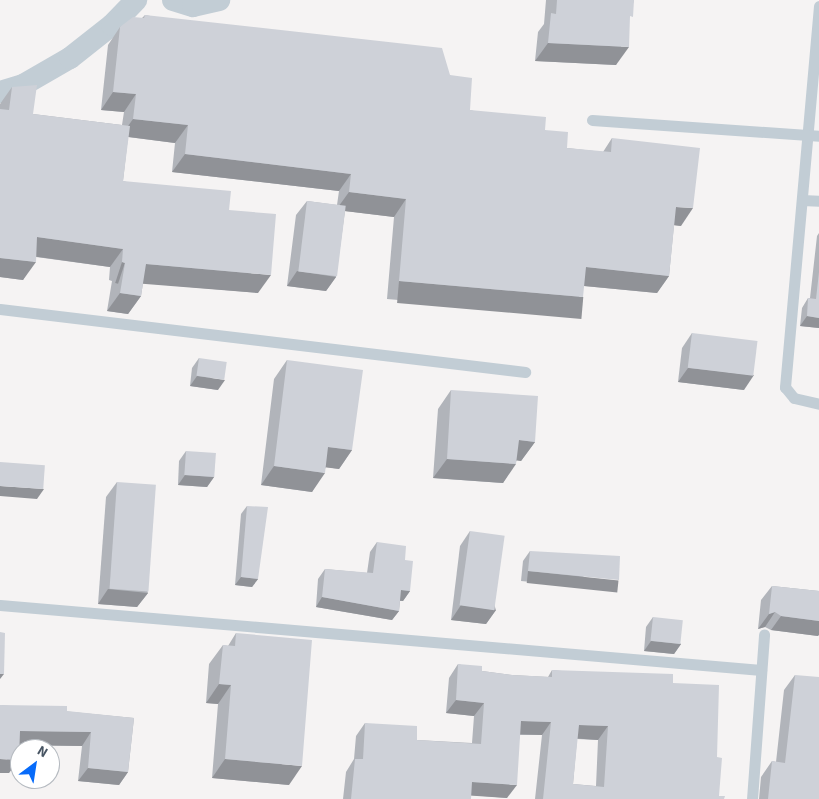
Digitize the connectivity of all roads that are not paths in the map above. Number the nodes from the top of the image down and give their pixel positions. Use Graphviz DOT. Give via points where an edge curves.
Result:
graph roads {
  1 [pos="136,0"];
  2 [pos="173,0"];
  3 [pos="219,0"];
  4 [pos="819,6"];
  5 [pos="818,25"];
  6 [pos="0,92"];
  7 [pos="592,120"];
  8 [pos="813,135"];
  9 [pos="802,200"];
  10 [pos="819,201"];
  11 [pos="0,309"];
  12 [pos="525,372"];
  13 [pos="819,404"];
  14 [pos="0,605"];
  15 [pos="764,634"];
  16 [pos="761,670"];
  17 [pos="752,799"];
  1 -- 6 [label="street" via="112,25 70,58 23,85"];
  2 -- 3 [label="street" via="193,6"];
  4 -- 5 [label="lane"];
  5 -- 8 [label="lane"];
  7 -- 8 [label="lane"];
  8 -- 9 [label="lane"];
  9 -- 10 [label="lane"];
  9 -- 13 [label="lane" via="785,387 794,398"];
  11 -- 12 [label="lane"];
  14 -- 16 [label="lane"];
  15 -- 16 [label="lane"];
  16 -- 17 [label="lane"];
}
